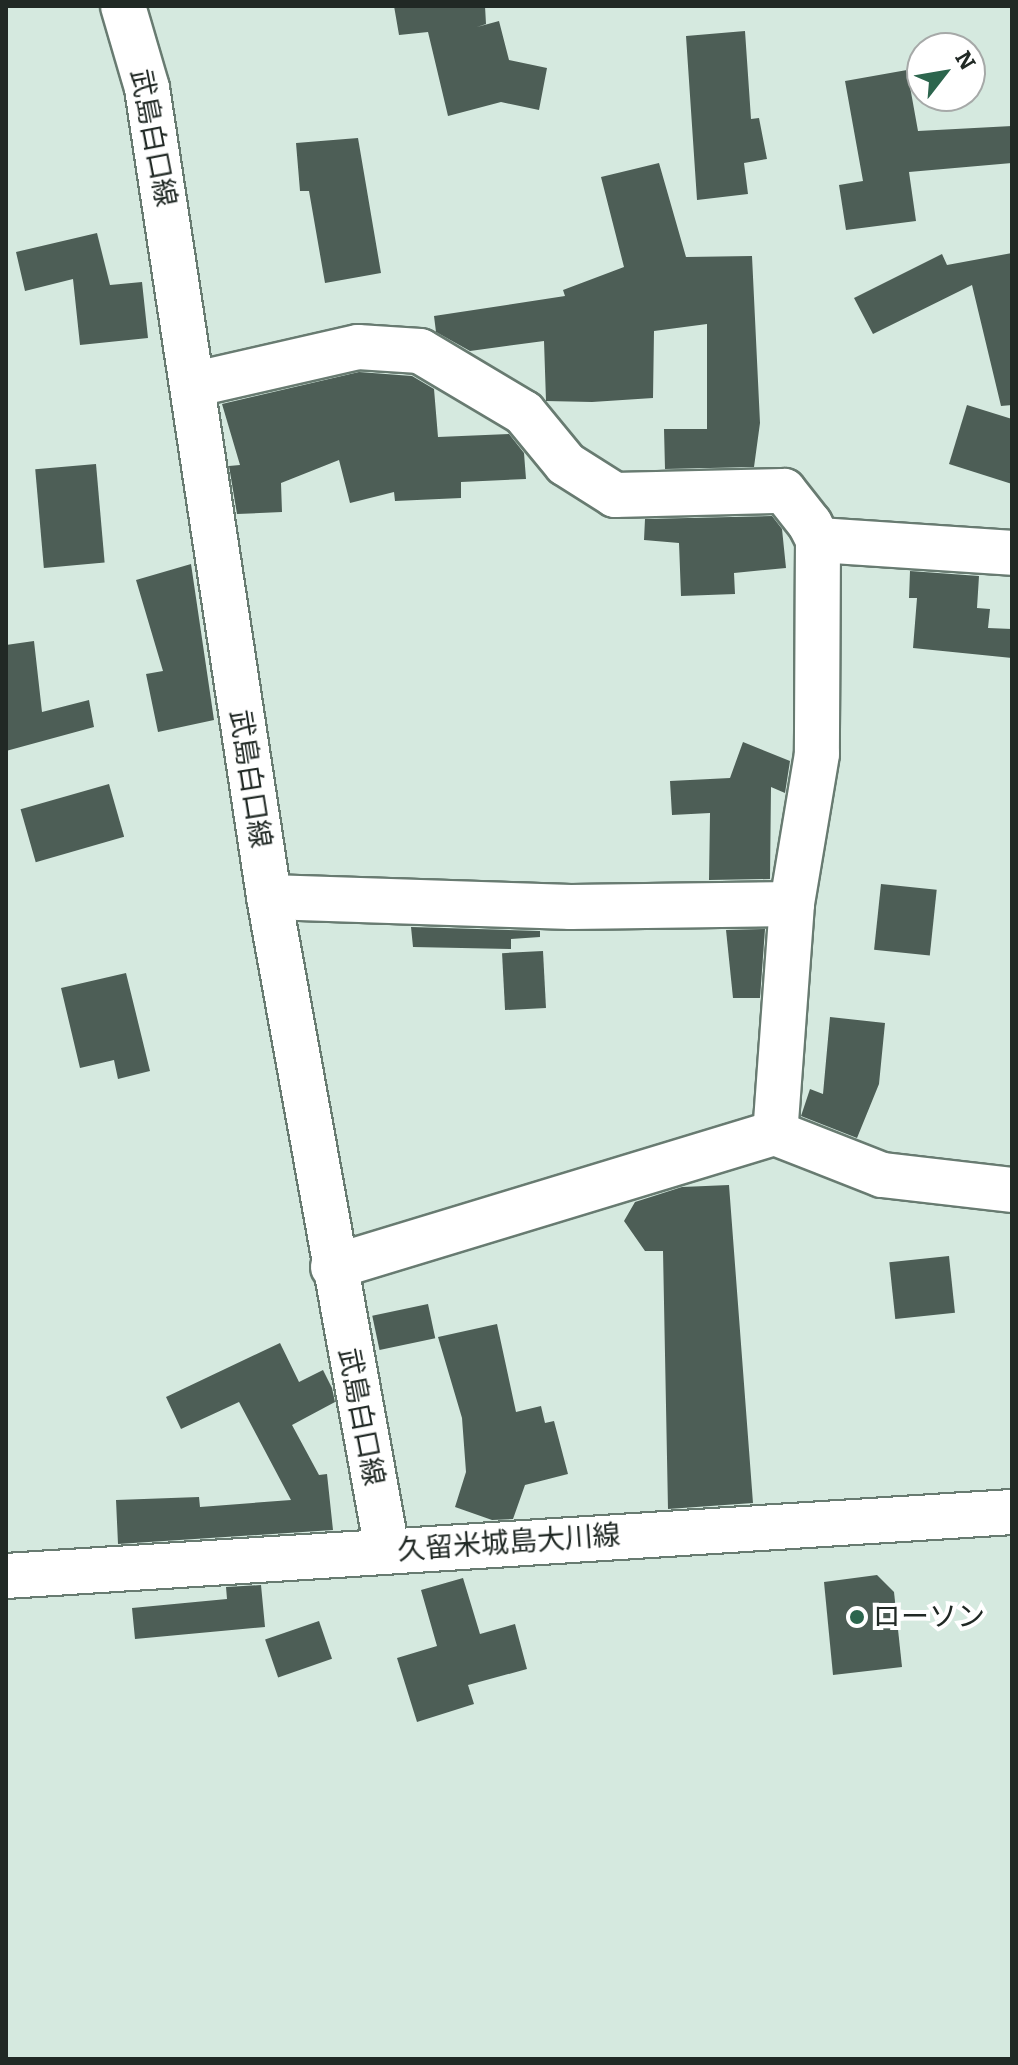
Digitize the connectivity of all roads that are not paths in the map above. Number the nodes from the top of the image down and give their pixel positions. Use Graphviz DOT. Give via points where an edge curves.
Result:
graph roads {
  1 [pos="123,6"];
  2 [pos="196,384"];
  3 [pos="818,540"];
  4 [pos="1012,553"];
  5 [pos="269,897"];
  6 [pos="792,904"];
  7 [pos="775,1133"];
  8 [pos="1012,1190"];
  9 [pos="333,1267"];
  10 [pos="1012,1512"];
  11 [pos="387,1550"];
  12 [pos="6,1576"];
  1 -- 2 [label="main road, 武島白口線" via="147,88"];
  2 -- 3 [label="main road" via="358,347 420,351 524,413 566,464 615,495 700,499 784,491"];
  2 -- 5 [label="main road, 武島白口線"];
  3 -- 4 [label="main road"];
  3 -- 6 [label="main road" via="817,754"];
  5 -- 6 [label="main road" via="571,907"];
  5 -- 9 [label="main road, 武島白口線"];
  6 -- 7 [label="main road"];
  7 -- 8 [label="main road" via="882,1175"];
  7 -- 9 [label="main road"];
  9 -- 11 [label="main road, 武島白口線"];
  10 -- 11 [label="main road, 久留米城島大川線"];
  11 -- 12 [label="main road, 久留米城島大川線"];
}
